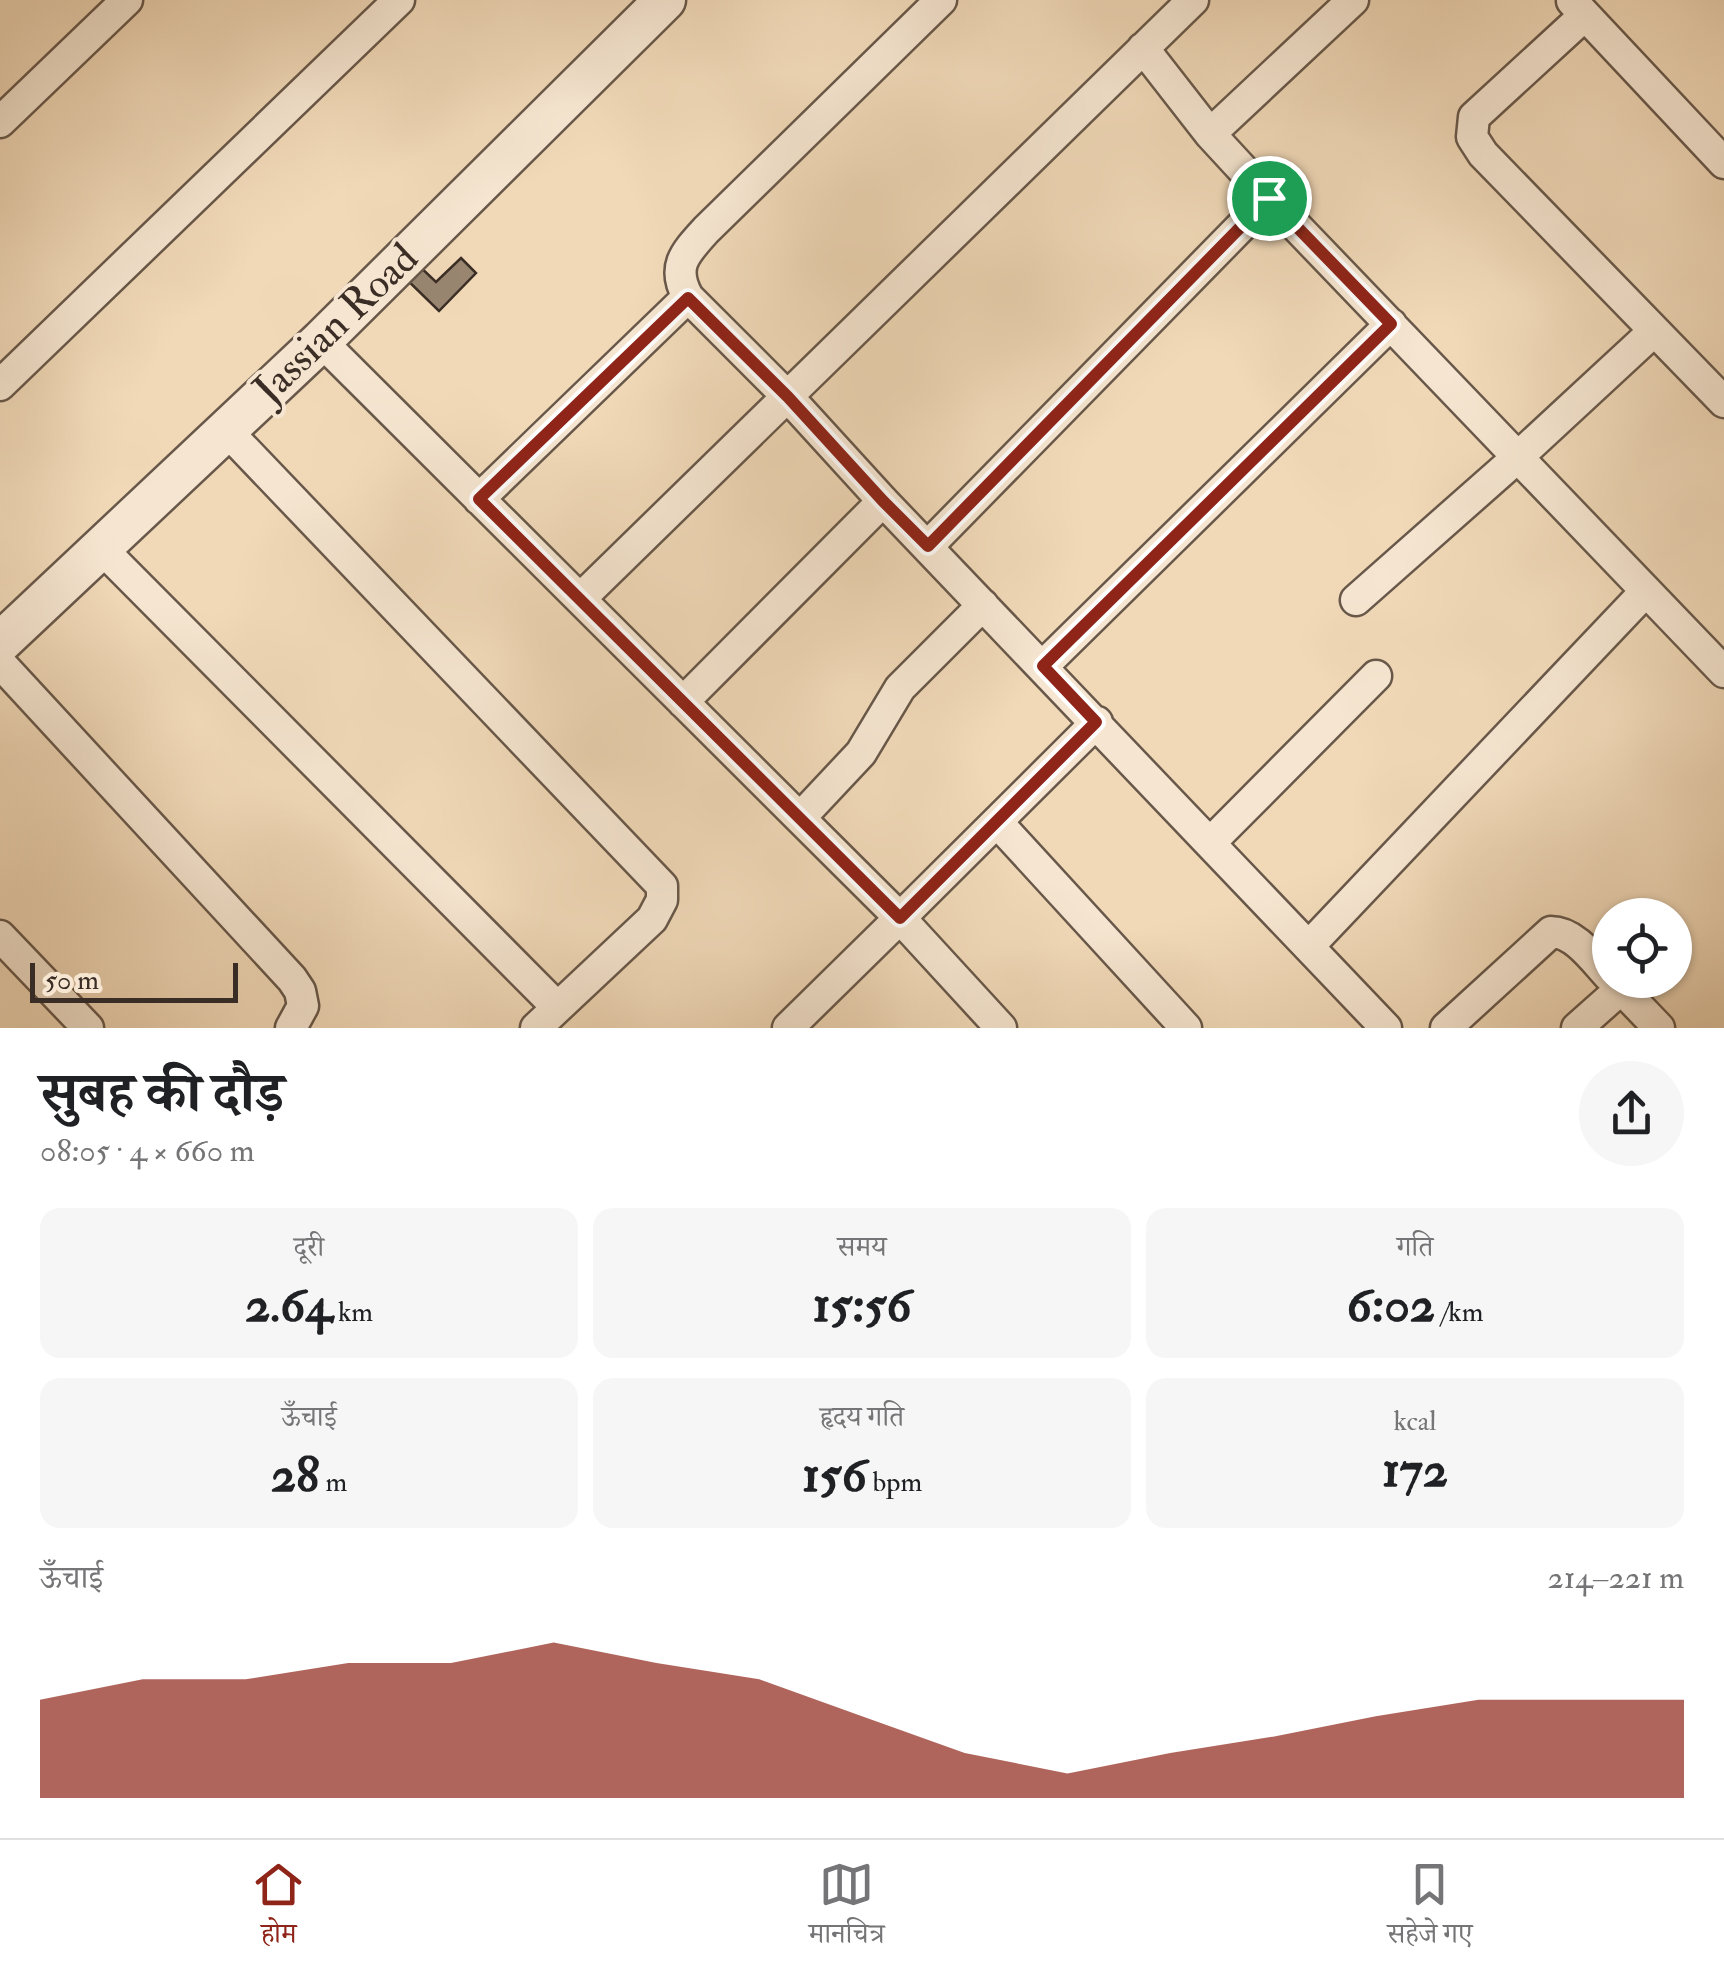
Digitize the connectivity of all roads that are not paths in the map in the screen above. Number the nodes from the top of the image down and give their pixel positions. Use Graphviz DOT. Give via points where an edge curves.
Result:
graph roads {
  1 [pos="128,0"];
  2 [pos="399,0"];
  3 [pos="665,0"];
  4 [pos="941,0"];
  5 [pos="1193,0"];
  6 [pos="1353,0"];
  7 [pos="1578,8"];
  8 [pos="1144,48"];
  9 [pos="0,122"];
  10 [pos="1210,134"];
  11 [pos="1724,163"];
  12 [pos="1269,198"];
  13 [pos="688,298"];
  14 [pos="1391,324"];
  15 [pos="1654,331"];
  16 [pos="320,341"];
  17 [pos="0,385"];
  18 [pos="788,397"];
  19 [pos="1724,402"];
  20 [pos="226,430"];
  21 [pos="1519,456"];
  22 [pos="479,499"];
  23 [pos="883,501"];
  24 [pos="99,546"];
  25 [pos="928,546"];
  26 [pos="1645,592"];
  27 [pos="580,599"];
  28 [pos="1356,600"];
  29 [pos="983,605"];
  30 [pos="0,642"];
  31 [pos="0,664"];
  32 [pos="1043,666"];
  33 [pos="1724,672"];
  34 [pos="1376,676"];
  35 [pos="683,702"];
  36 [pos="1096,722"];
  37 [pos="800,818"];
  38 [pos="997,822"];
  39 [pos="1210,843"];
  40 [pos="900,918"];
  41 [pos="0,936"];
  42 [pos="1309,946"];
  43 [pos="1592,958"];
  44 [pos="1602,998"];
  45 [pos="1630,998"];
  46 [pos="546,1018"];
  47 [pos="88,1028"];
  48 [pos="291,1028"];
  49 [pos="788,1028"];
  50 [pos="1001,1028"];
  51 [pos="1186,1028"];
  52 [pos="1386,1028"];
  53 [pos="1446,1028"];
  54 [pos="1577,1028"];
  55 [pos="1659,1028"];
  1 -- 9 [label="street"];
  2 -- 17 [label="street"];
  3 -- 16 [label="street, Jassian Road"];
  4 -- 13 [label="street" via="690,248 679,270"];
  5 -- 8 [label="street"];
  6 -- 10 [label="street"];
  7 -- 11 [label="street"];
  7 -- 15 [label="street" via="1474,116 1472,136"];
  8 -- 10 [label="street"];
  8 -- 18 [label="street"];
  10 -- 12 [label="street"];
  12 -- 14 [label="street"];
  12 -- 25 [label="street"];
  13 -- 18 [label="street"];
  13 -- 22 [label="street"];
  14 -- 21 [label="street"];
  14 -- 32 [label="street"];
  15 -- 19 [label="street"];
  15 -- 21 [label="street"];
  16 -- 20 [label="street, Jassian Road"];
  16 -- 22 [label="street"];
  18 -- 23 [label="street"];
  18 -- 27 [label="street"];
  20 -- 24 [label="street, Jassian Road"];
  20 -- 46 [label="street" via="662,886 652,919"];
  21 -- 26 [label="street"];
  21 -- 28 [label="street"];
  22 -- 27 [label="street"];
  23 -- 25 [label="street"];
  23 -- 35 [label="street"];
  24 -- 30 [label="street, Jassian Road"];
  24 -- 46 [label="street"];
  25 -- 29 [label="street"];
  26 -- 33 [label="street"];
  26 -- 42 [label="street"];
  27 -- 35 [label="street"];
  29 -- 32 [label="street"];
  29 -- 37 [label="street" via="900,688 860,754"];
  31 -- 48 [label="street" via="292,979 303,1006"];
  32 -- 36 [label="street"];
  34 -- 39 [label="street"];
  35 -- 37 [label="street"];
  36 -- 38 [label="street"];
  36 -- 39 [label="street"];
  37 -- 40 [label="street"];
  38 -- 40 [label="street"];
  38 -- 51 [label="street"];
  39 -- 42 [label="street"];
  40 -- 49 [label="street"];
  40 -- 50 [label="street"];
  41 -- 47 [label="street"];
  42 -- 52 [label="street"];
  43 -- 53 [label="street" via="1572,938 1551,932"];
  44 -- 54 [label="street"];
  45 -- 55 [label="street"];
}
